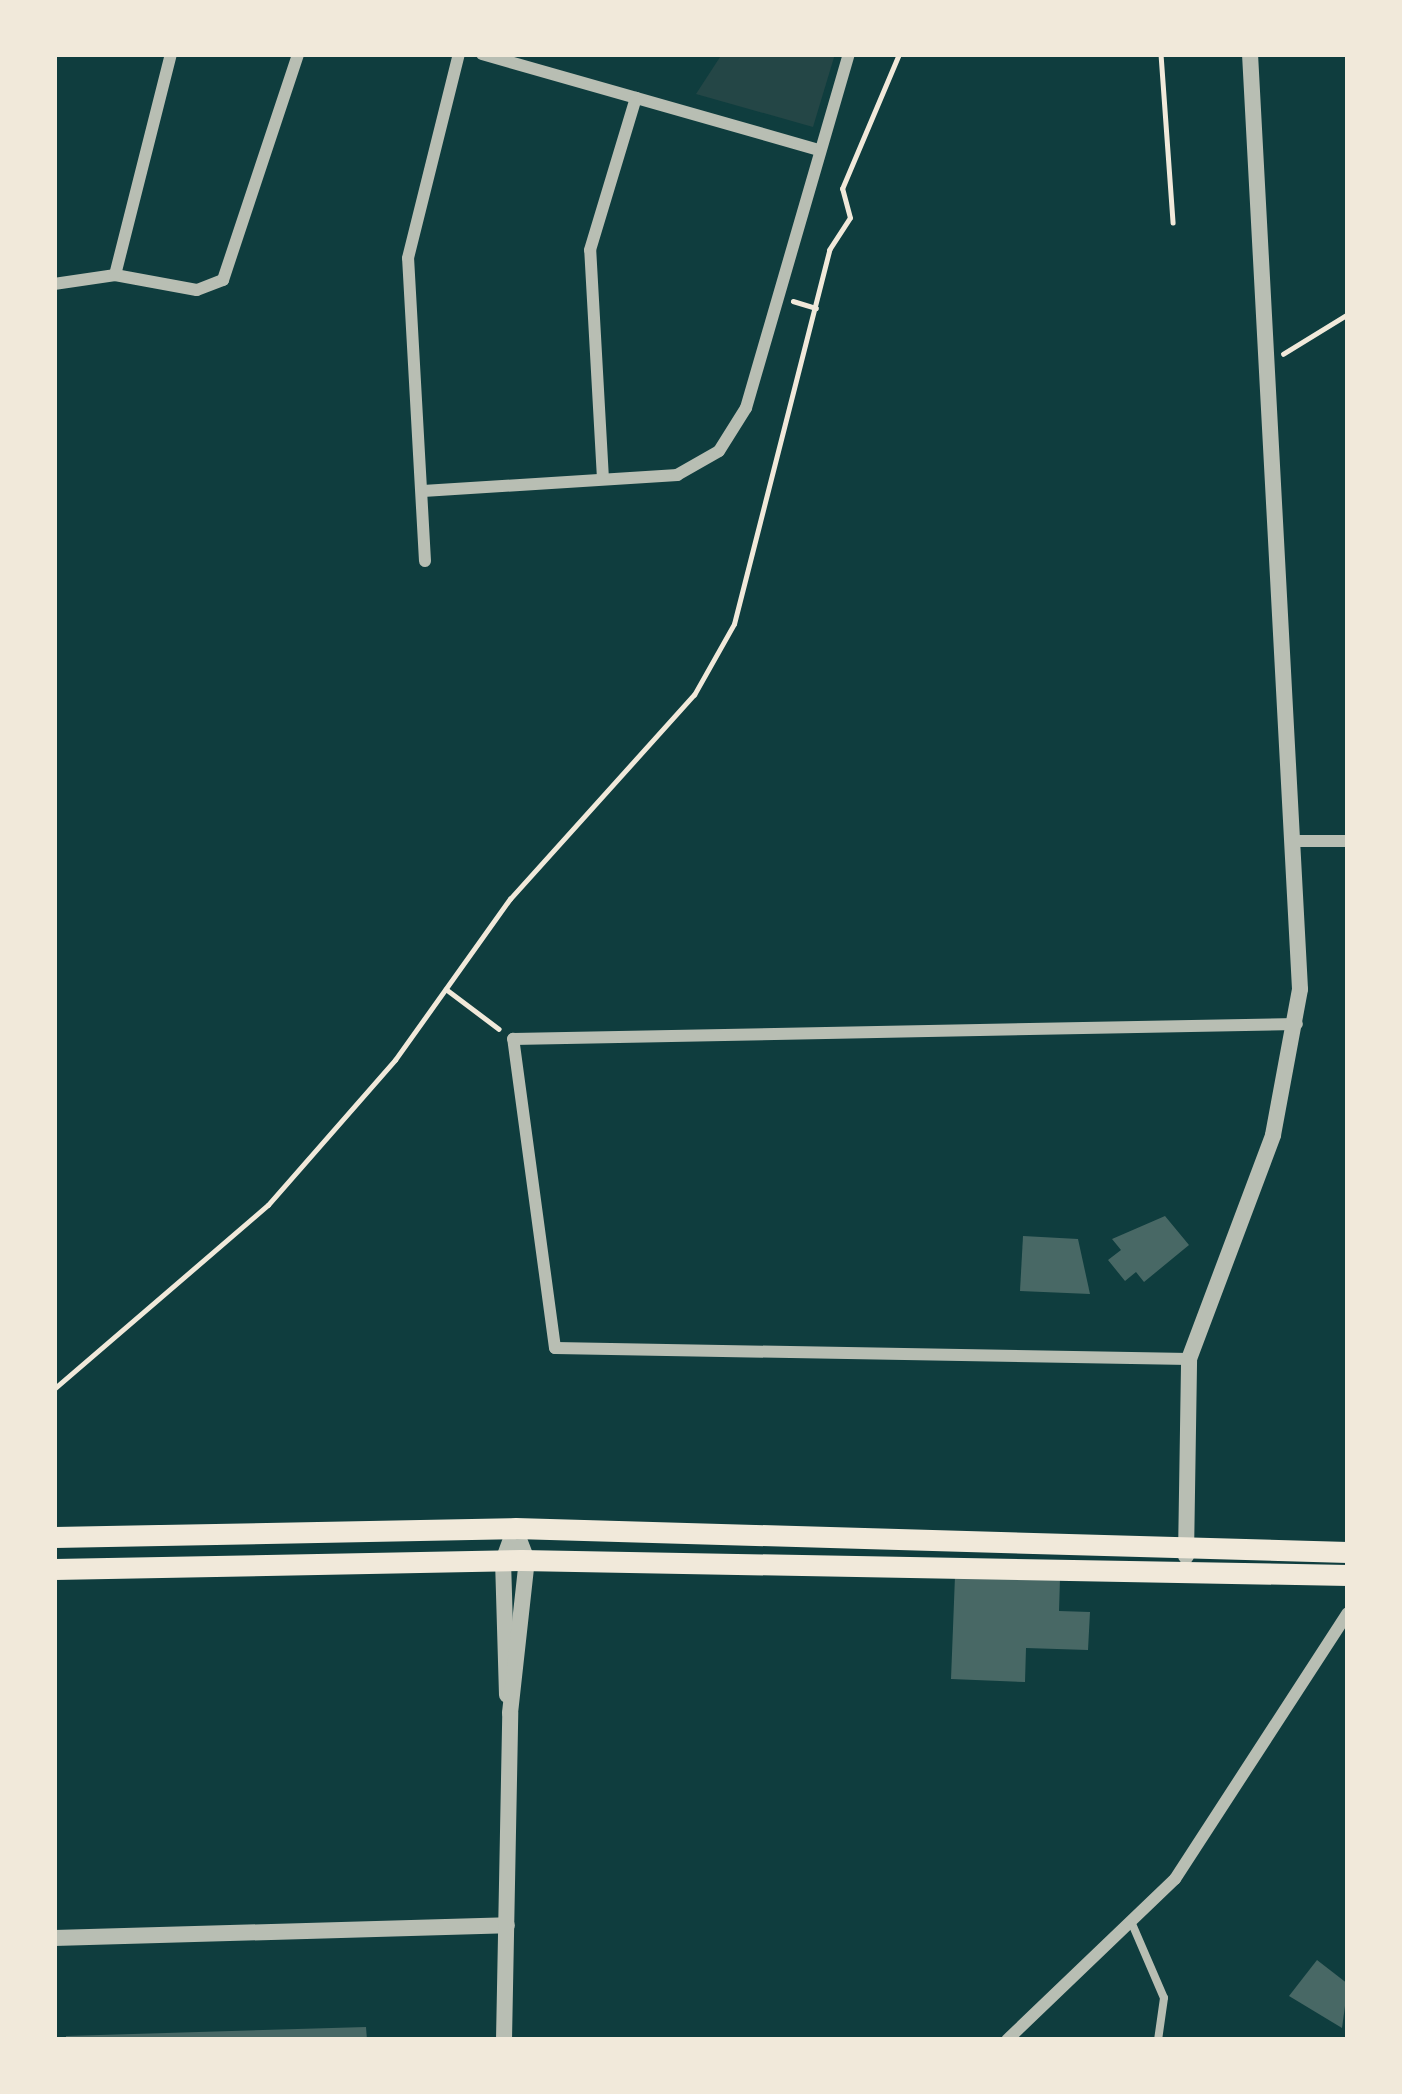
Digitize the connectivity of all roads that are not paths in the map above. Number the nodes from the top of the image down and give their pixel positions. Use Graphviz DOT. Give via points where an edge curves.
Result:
graph roads {
  1 [pos="171,54"];
  2 [pos="298,54"];
  3 [pos="459,54"];
  4 [pos="483,54"];
  5 [pos="849,54"];
  6 [pos="1250,54"];
  7 [pos="636,98"];
  8 [pos="820,151"];
  9 [pos="110,279"];
  10 [pos="54,284"];
  11 [pos="603,479"];
  12 [pos="423,491"];
  13 [pos="425,561"];
  14 [pos="1295,841"];
  15 [pos="1348,841"];
  16 [pos="1297,1024"];
  17 [pos="1190,1359"];
  18 [pos="514,1528"];
  19 [pos="54,1537"];
  20 [pos="1348,1552"];
  21 [pos="1186,1558"];
  22 [pos="527,1560"];
  23 [pos="503,1561"];
  24 [pos="54,1569"];
  25 [pos="1348,1576"];
  26 [pos="1345,1618"];
  27 [pos="510,1713"];
  28 [pos="506,1925"];
  29 [pos="1132,1927"];
  30 [pos="54,1938"];
  31 [pos="1159,2035"];
  32 [pos="504,2040"];
  33 [pos="1007,2040"];
  34 [pos="1147,2040"];
  1 -- 9 [label="street"];
  2 -- 9 [label="street" via="223,280 197,290"];
  3 -- 12 [label="street" via="408,258"];
  4 -- 7 [label="street"];
  5 -- 8 [label="street"];
  6 -- 14 [label="street"];
  7 -- 8 [label="street"];
  7 -- 11 [label="street" via="590,250"];
  8 -- 11 [label="street" via="735,433 677,476"];
  9 -- 10 [label="street"];
  11 -- 12 [label="street"];
  12 -- 13 [label="street"];
  14 -- 15 [label="street"];
  14 -- 16 [label="street"];
  16 -- 17 [label="street" via="1274,1135"];
  16 -- 17 [label="street" via="513,1039 556,1348"];
  17 -- 21 [label="street"];
  18 -- 19 [label="main road"];
  18 -- 21 [label="main road"];
  18 -- 22 [label="street"];
  18 -- 23 [label="street"];
  20 -- 21 [label="main road"];
  21 -- 22 [label="main road"];
  21 -- 25 [label="main road"];
  22 -- 23 [label="main road"];
  22 -- 27 [label="street"];
  23 -- 24 [label="main road"];
  23 -- 27 [label="street"];
  26 -- 29 [label="street" via="1226,1806"];
  27 -- 28 [label="street"];
  28 -- 30 [label="street"];
  28 -- 32 [label="street"];
  29 -- 31 [label="lane" via="1164,1998"];
  29 -- 33 [label="street"];
  31 -- 34 [label="lane"];
}
